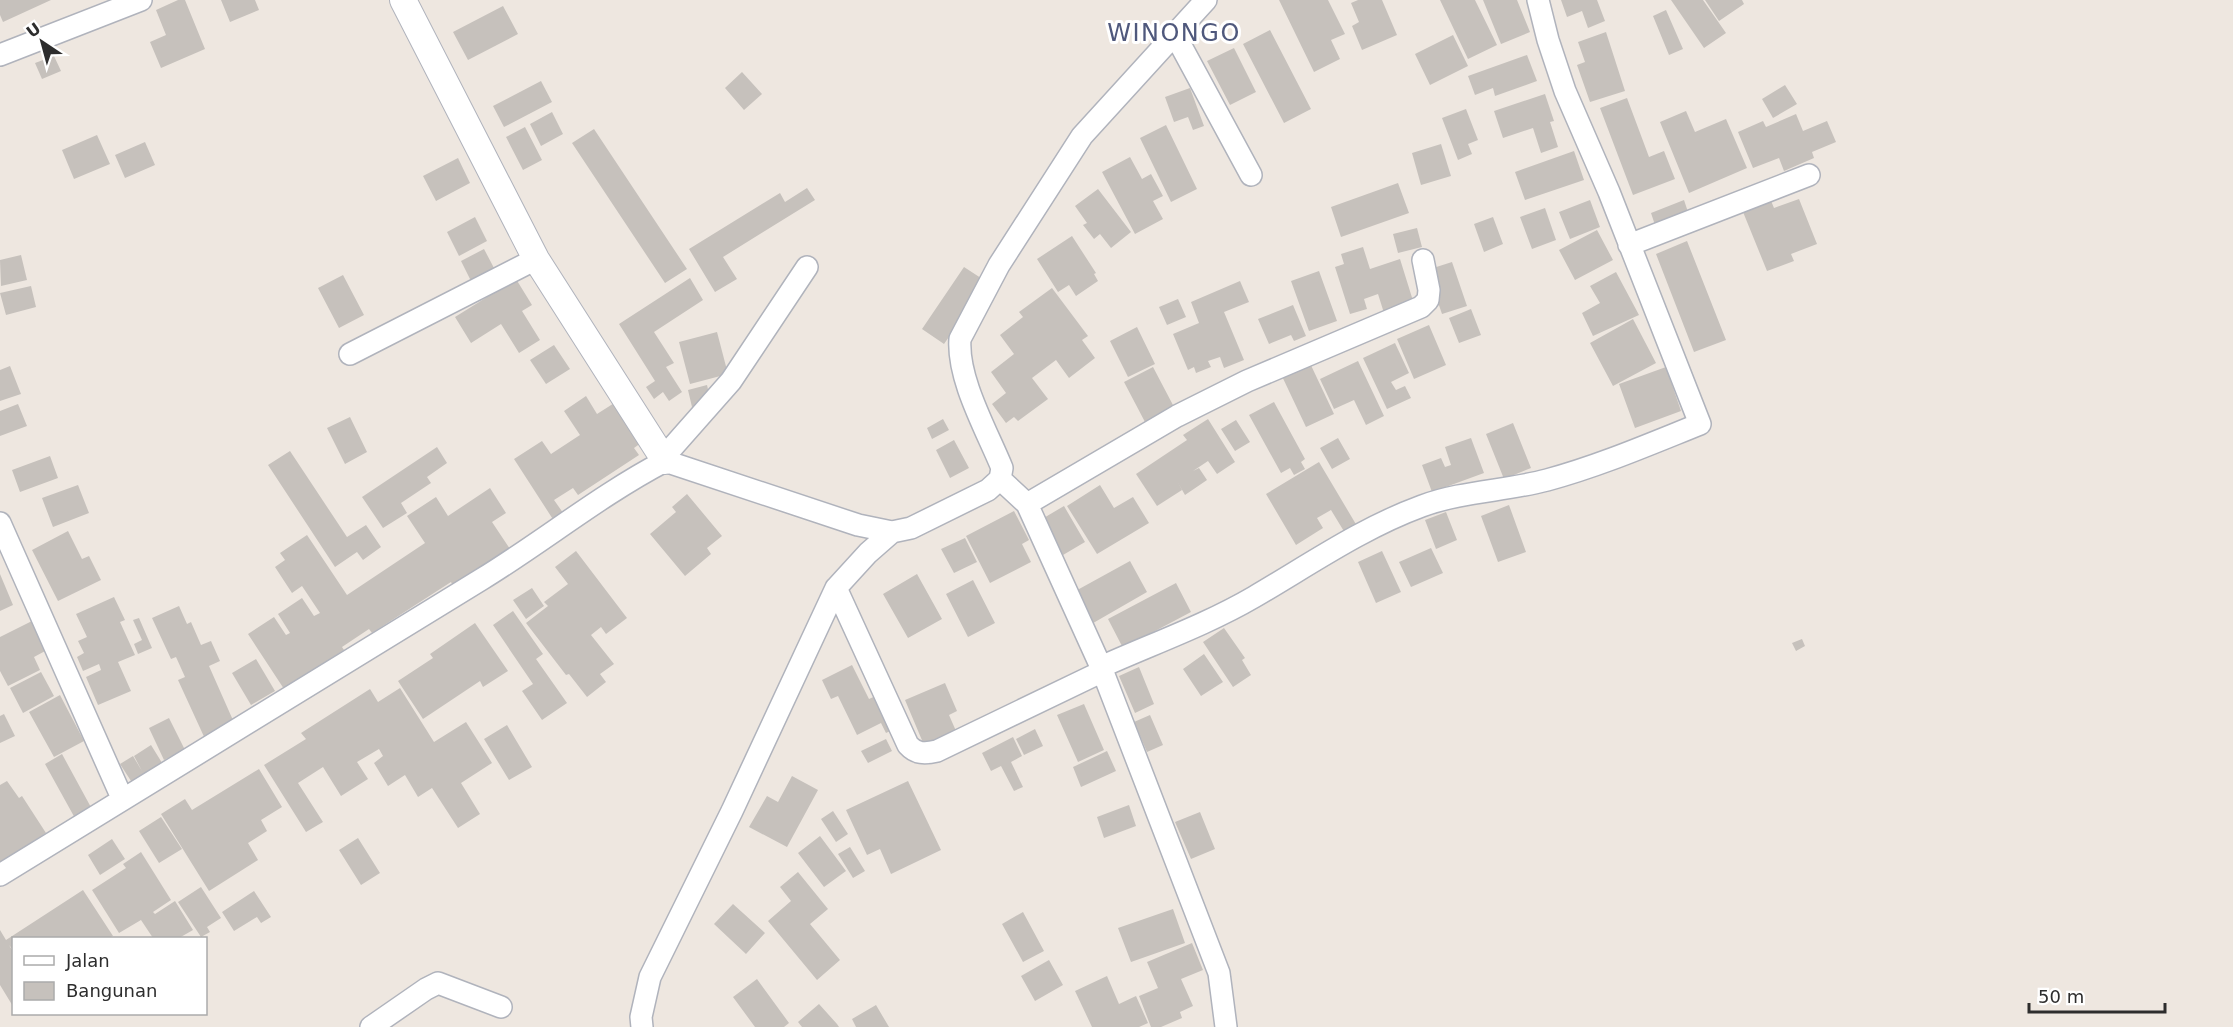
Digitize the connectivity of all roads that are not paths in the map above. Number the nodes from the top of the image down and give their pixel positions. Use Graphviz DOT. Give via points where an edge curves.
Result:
graph roads {
  1 [pos="141,0"];
  2 [pos="403,0"];
  3 [pos="1206,0"];
  4 [pos="1538,0"];
  5 [pos="1174,33"];
  6 [pos="0,55"];
  7 [pos="1251,175"];
  8 [pos="1809,175"];
  9 [pos="1629,245"];
  10 [pos="536,259"];
  11 [pos="1423,260"];
  12 [pos="807,267"];
  13 [pos="350,354"];
  14 [pos="671,462"];
  15 [pos="1000,479"];
  16 [pos="1027,504"];
  17 [pos="0,522"];
  18 [pos="892,532"];
  19 [pos="836,588"];
  20 [pos="1102,669"];
  21 [pos="122,798"];
  22 [pos="0,875"];
  23 [pos="501,1007"];
  24 [pos="371,1027"];
  25 [pos="642,1027"];
  26 [pos="1226,1027"];
  1 -- 6 [label="street"];
  2 -- 10 [label="street"];
  3 -- 5 [label="street"];
  4 -- 9 [label="street" via="1565,91"];
  5 -- 7 [label="street"];
  5 -- 15 [label="street" via="1082,136 999,265 960,339 965,376 1002,468"];
  8 -- 9 [label="street"];
  9 -- 20 [label="street" via="1700,424 1545,481 1447,498 1398,515 1252,598"];
  10 -- 13 [label="street"];
  10 -- 14 [label="street"];
  11 -- 16 [label="street" via="1429,290 1428,300 1421,307 1247,381 1177,416"];
  12 -- 14 [label="street"];
  14 -- 18 [label="street" via="858,525"];
  14 -- 21 [label="street" via="612,491 493,573"];
  15 -- 16 [label="street"];
  15 -- 18 [label="street" via="988,490 930,519"];
  16 -- 20 [label="street"];
  17 -- 21 [label="street"];
  18 -- 19 [label="street"];
  19 -- 20 [label="street" via="913,751 937,751"];
  19 -- 25 [label="street" via="650,977"];
  20 -- 26 [label="street" via="1219,973"];
  21 -- 22 [label="street"];
  23 -- 24 [label="street" via="438,983"];
}
